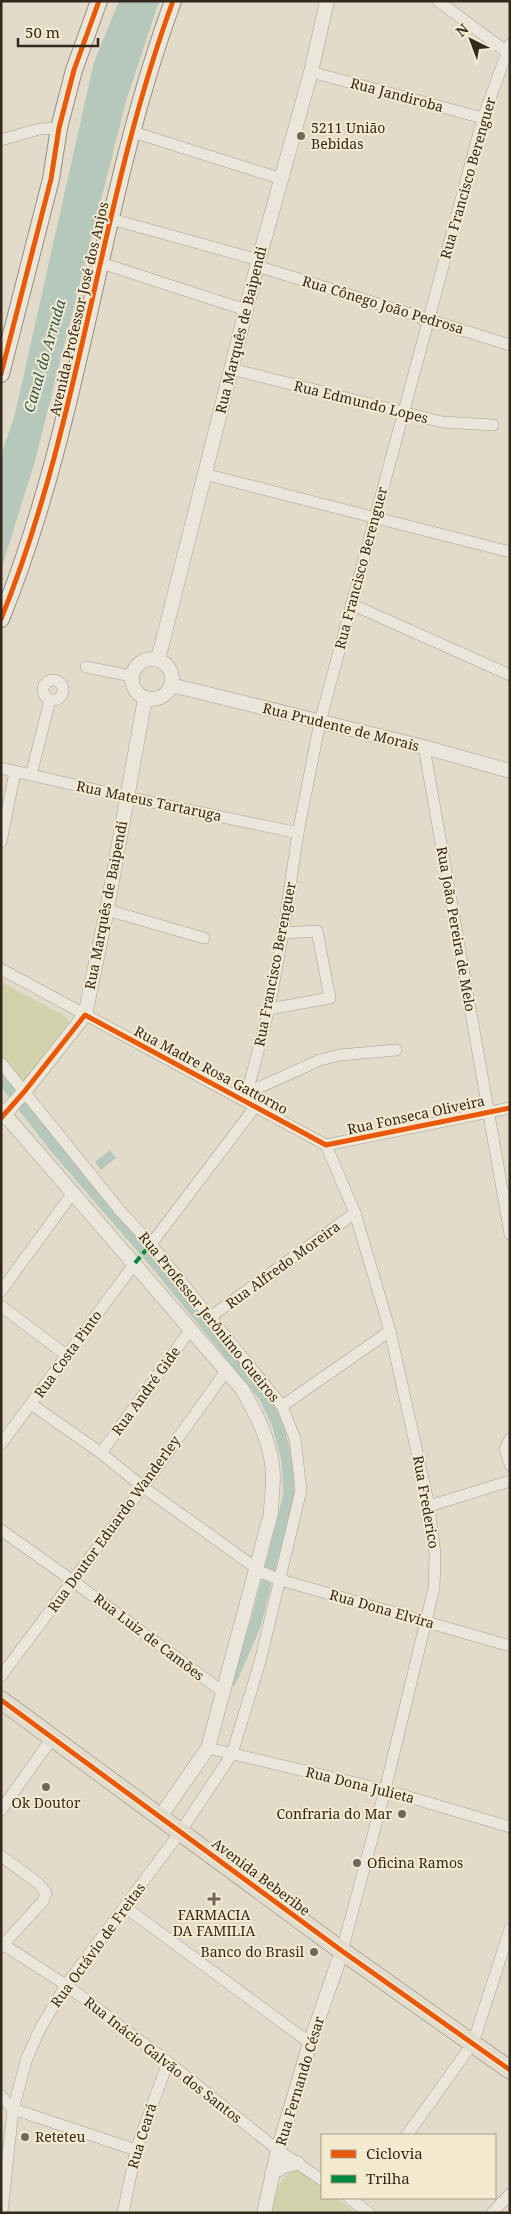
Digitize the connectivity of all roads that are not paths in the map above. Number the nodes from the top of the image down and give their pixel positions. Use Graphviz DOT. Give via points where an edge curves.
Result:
graph roads {
  1 [pos="99,1"];
  2 [pos="173,1"];
  3 [pos="328,1"];
  4 [pos="438,1"];
  5 [pos="450,5"];
  6 [pos="508,50"];
  7 [pos="311,72"];
  8 [pos="483,118"];
  9 [pos="59,128"];
  10 [pos="133,132"];
  11 [pos="1,140"];
  12 [pos="282,179"];
  13 [pos="111,219"];
  14 [pos="101,263"];
  15 [pos="258,263"];
  16 [pos="246,310"];
  17 [pos="428,318"];
  18 [pos="510,345"];
  19 [pos="231,369"];
  20 [pos="1,374"];
  21 [pos="403,411"];
  22 [pos="493,425"];
  23 [pos="204,474"];
  24 [pos="374,516"];
  25 [pos="510,552"];
  26 [pos="351,604"];
  27 [pos="1,620"];
  28 [pos="158,660"];
  29 [pos="86,667"];
  30 [pos="510,675"];
  31 [pos="132,676"];
  32 [pos="171,685"];
  33 [pos="146,698"];
  34 [pos="50,700"];
  35 [pos="320,722"];
  36 [pos="424,747"];
  37 [pos="1,768"];
  38 [pos="510,771"];
  39 [pos="16,772"];
  40 [pos="31,775"];
  41 [pos="127,797"];
  42 [pos="298,833"];
  43 [pos="1,842"];
  44 [pos="107,910"];
  45 [pos="283,933"];
  46 [pos="204,938"];
  47 [pos="1,969"];
  48 [pos="269,1009"];
  49 [pos="84,1015"];
  50 [pos="396,1050"];
  51 [pos="1,1063"];
  52 [pos="23,1094"];
  53 [pos="249,1100"];
  54 [pos="510,1108"];
  55 [pos="5,1112"];
  56 [pos="488,1112"];
  57 [pos="326,1145"];
  58 [pos="72,1194"];
  59 [pos="355,1213"];
  60 [pos="510,1234"];
  61 [pos="151,1244"];
  62 [pos="135,1263"];
  63 [pos="1,1291"];
  64 [pos="1,1306"];
  65 [pos="210,1317"];
  66 [pos="191,1329"];
  67 [pos="390,1331"];
  68 [pos="66,1355"];
  69 [pos="226,1371"];
  70 [pos="31,1404"];
  71 [pos="282,1406"];
  72 [pos="510,1439"];
  73 [pos="1,1444"];
  74 [pos="101,1452"];
  75 [pos="510,1465"];
  76 [pos="510,1481"];
  77 [pos="143,1487"];
  78 [pos="430,1506"];
  79 [pos="1,1530"];
  80 [pos="259,1570"];
  81 [pos="278,1579"];
  82 [pos="73,1580"];
  83 [pos="426,1622"];
  84 [pos="510,1646"];
  85 [pos="1,1676"];
  86 [pos="223,1692"];
  87 [pos="1,1700"];
  88 [pos="52,1738"];
  89 [pos="210,1749"];
  90 [pos="229,1753"];
  91 [pos="385,1790"];
  92 [pos="1,1810"];
  93 [pos="160,1817"];
  94 [pos="510,1827"];
  95 [pos="181,1831"];
  96 [pos="1,1856"];
  97 [pos="125,1907"];
  98 [pos="510,1929"];
  99 [pos="2,1945"];
  100 [pos="342,1951"];
  101 [pos="66,1985"];
  102 [pos="310,2043"];
  103 [pos="473,2043"];
  104 [pos="168,2062"];
  105 [pos="510,2070"];
  106 [pos="1,2096"];
  107 [pos="13,2108"];
  108 [pos="408,2134"];
  109 [pos="136,2150"];
  110 [pos="278,2150"];
  111 [pos="297,2163"];
  112 [pos="272,2173"];
  113 [pos="321,2179"];
  114 [pos="510,2194"];
  115 [pos="356,2200"];
  116 [pos="2,2213"];
  117 [pos="123,2213"];
  118 [pos="264,2213"];
  119 [pos="370,2213"];
  120 [pos="492,2213"];
  1 -- 9 [label="main road" via="74,70"];
  2 -- 10 [label="main road, Avenida Professor José dos Anjos"];
  3 -- 7 [label="street, Rua Marquês de Baipendi"];
  4 -- 5 [label="street"];
  5 -- 6 [label="street"];
  6 -- 8 [label="street, Rua Francisco Berenguer"];
  7 -- 8 [label="street, Rua Jandiroba"];
  7 -- 12 [label="street, Rua Marquês de Baipendi"];
  8 -- 17 [label="street, Rua Francisco Berenguer"];
  9 -- 11 [label="street" via="30,131"];
  9 -- 20 [label="main road" via="51,179"];
  10 -- 12 [label="street"];
  10 -- 13 [label="main road, Avenida Professor José dos Anjos"];
  12 -- 15 [label="street, Rua Marquês de Baipendi"];
  13 -- 14 [label="main road, Avenida Professor José dos Anjos"];
  13 -- 15 [label="street, Rua Cônego João Pedrosa"];
  14 -- 16 [label="street"];
  14 -- 27 [label="main road, Avenida Professor José dos Anjos" via="44,498 22,568"];
  15 -- 16 [label="street, Rua Marquês de Baipendi"];
  15 -- 17 [label="street, Rua Cônego João Pedrosa"];
  16 -- 19 [label="street, Rua Marquês de Baipendi"];
  17 -- 18 [label="street, Rua Cônego João Pedrosa"];
  17 -- 21 [label="street, Rua Francisco Berenguer"];
  19 -- 21 [label="street, Rua Edmundo Lopes"];
  19 -- 23 [label="street, Rua Marquês de Baipendi"];
  21 -- 22 [label="street, Rua Edmundo Lopes" via="442,422"];
  21 -- 24 [label="street, Rua Francisco Berenguer"];
  23 -- 24 [label="street"];
  23 -- 28 [label="street, Rua Marquês de Baipendi"];
  24 -- 25 [label="street"];
  24 -- 26 [label="street, Rua Francisco Berenguer"];
  26 -- 30 [label="street"];
  26 -- 35 [label="street, Rua Francisco Berenguer"];
  28 -- 31 [label="street" via="141,662"];
  28 -- 32 [label="street" via="171,672"];
  29 -- 31 [label="street"];
  31 -- 33 [label="street" via="135,690"];
  32 -- 33 [label="street" via="159,698"];
  32 -- 35 [label="street, Rua Prudente de Morais"];
  33 -- 41 [label="street, Rua Marquês de Baipendi"];
  34 -- 40 [label="street"];
  35 -- 36 [label="street, Rua Prudente de Morais"];
  35 -- 42 [label="street, Rua Francisco Berenguer"];
  36 -- 38 [label="street, Rua Prudente de Morais"];
  36 -- 56 [label="street, Rua João Pereira de Melo"];
  37 -- 39 [label="street, Rua Mateus Tartaruga"];
  39 -- 40 [label="street, Rua Mateus Tartaruga"];
  39 -- 43 [label="street"];
  40 -- 41 [label="street, Rua Mateus Tartaruga"];
  41 -- 42 [label="street, Rua Mateus Tartaruga"];
  41 -- 44 [label="street, Rua Marquês de Baipendi"];
  42 -- 45 [label="street, Rua Francisco Berenguer"];
  44 -- 46 [label="street"];
  44 -- 49 [label="street, Rua Marquês de Baipendi"];
  45 -- 48 [label="street, Rua Francisco Berenguer"];
  45 -- 48 [label="street" via="318,930 330,998"];
  47 -- 49 [label="street, Rua Madre Rosa Gattorno"];
  48 -- 53 [label="street, Rua Francisco Berenguer"];
  49 -- 52 [label="street, Rua Marquês de Baipendi"];
  49 -- 53 [label="street, Rua Madre Rosa Gattorno"];
  50 -- 53 [label="street" via="320,1060"];
  51 -- 52 [label="street, Rua Professor Jerônimo Gueiros"];
  52 -- 55 [label="street, Rua Marquês de Baipendi"];
  52 -- 61 [label="street, Rua Professor Jerônimo Gueiros"];
  53 -- 57 [label="street, Rua Madre Rosa Gattorno"];
  53 -- 61 [label="street"];
  54 -- 56 [label="street, Rua Fonseca Oliveira"];
  55 -- 58 [label="street, Rua Professor Jerônimo Gueiros"];
  56 -- 57 [label="street, Rua Fonseca Oliveira"];
  56 -- 60 [label="street, Rua João Pereira de Melo"];
  57 -- 59 [label="street, Rua Frederico"];
  58 -- 62 [label="street, Rua Professor Jerônimo Gueiros"];
  58 -- 63 [label="street"];
  59 -- 65 [label="street, Rua Alfredo Moreira"];
  59 -- 67 [label="street, Rua Frederico"];
  61 -- 65 [label="street, Rua Professor Jerônimo Gueiros"];
  62 -- 66 [label="street, Rua Professor Jerônimo Gueiros"];
  62 -- 68 [label="street, Rua Costa Pinto"];
  64 -- 68 [label="street"];
  65 -- 71 [label="street, Rua Professor Jerônimo Gueiros"];
  66 -- 69 [label="street, Rua Professor Jerônimo Gueiros"];
  66 -- 74 [label="street, Rua André Gide"];
  67 -- 71 [label="street"];
  67 -- 78 [label="street, Rua Frederico"];
  68 -- 70 [label="street, Rua Costa Pinto"];
  69 -- 77 [label="street, Rua Doutor Eduardo Wanderley"];
  69 -- 80 [label="street, Rua Professor Jerônimo Gueiros" via="242,1389 255,1413 266,1441 273,1476 271,1513"];
  70 -- 73 [label="street, Rua Costa Pinto"];
  70 -- 74 [label="street, Rua Dona Elvira"];
  71 -- 81 [label="street, Rua Professor Jerônimo Gueiros" via="295,1438 301,1490"];
  72 -- 75 [label="street" via="505,1449"];
  74 -- 77 [label="street, Rua Dona Elvira"];
  76 -- 78 [label="street"];
  77 -- 80 [label="street, Rua Dona Elvira"];
  77 -- 82 [label="street, Rua Doutor Eduardo Wanderley"];
  78 -- 83 [label="street, Rua Frederico" via="435,1569"];
  79 -- 82 [label="street, Rua Luiz de Camões"];
  80 -- 81 [label="street, Rua Dona Elvira"];
  80 -- 86 [label="street, Rua Professor Jerônimo Gueiros"];
  81 -- 83 [label="street, Rua Dona Elvira"];
  81 -- 90 [label="street, Rua Professor Jerônimo Gueiros" via="260,1662"];
  82 -- 85 [label="street, Rua Doutor Eduardo Wanderley"];
  82 -- 86 [label="street, Rua Luiz de Camões"];
  83 -- 84 [label="street, Rua Dona Elvira"];
  83 -- 91 [label="street, Rua Frederico"];
  86 -- 89 [label="street, Rua Professor Jerônimo Gueiros"];
  87 -- 88 [label="main road, Avenida Beberibe"];
  88 -- 92 [label="street"];
  88 -- 93 [label="main road, Avenida Beberibe"];
  89 -- 90 [label="street, Rua Dona Julieta"];
  89 -- 93 [label="street, Rua Professor Jerônimo Gueiros"];
  90 -- 91 [label="street, Rua Dona Julieta"];
  90 -- 95 [label="street, Rua Professor Jerônimo Gueiros"];
  91 -- 94 [label="street, Rua Dona Julieta"];
  91 -- 100 [label="street, Rua Frederico"];
  93 -- 95 [label="main road, Avenida Beberibe"];
  95 -- 97 [label="street, Rua Octávio de Freitas"];
  95 -- 100 [label="main road, Avenida Beberibe"];
  96 -- 99 [label="street" via="44,1888 46,1897"];
  97 -- 101 [label="street, Rua Octávio de Freitas"];
  97 -- 102 [label="street"];
  98 -- 103 [label="street"];
  99 -- 101 [label="street, Rua Inácio Galvão dos Santos"];
  100 -- 102 [label="street, Rua Fernando César"];
  100 -- 103 [label="main road, Avenida Beberibe"];
  101 -- 104 [label="street, Rua Inácio Galvão dos Santos"];
  101 -- 107 [label="street, Rua Octávio de Freitas" via="27,2058"];
  102 -- 110 [label="street, Rua Fernando César"];
  103 -- 105 [label="main road, Avenida Beberibe"];
  103 -- 108 [label="street"];
  104 -- 109 [label="street, Rua Ceará"];
  104 -- 110 [label="street, Rua Inácio Galvão dos Santos"];
  106 -- 107 [label="street"];
  107 -- 109 [label="street"];
  107 -- 116 [label="street, Rua Octávio de Freitas"];
  109 -- 117 [label="street, Rua Ceará"];
  110 -- 111 [label="street, Rua Inácio Galvão dos Santos"];
  110 -- 112 [label="street, Rua Fernando César"];
  111 -- 112 [label="street"];
  111 -- 113 [label="street, Rua Inácio Galvão dos Santos"];
  112 -- 118 [label="street, Rua Fernando César"];
  114 -- 120 [label="street"];
  115 -- 119 [label="street"];
}
